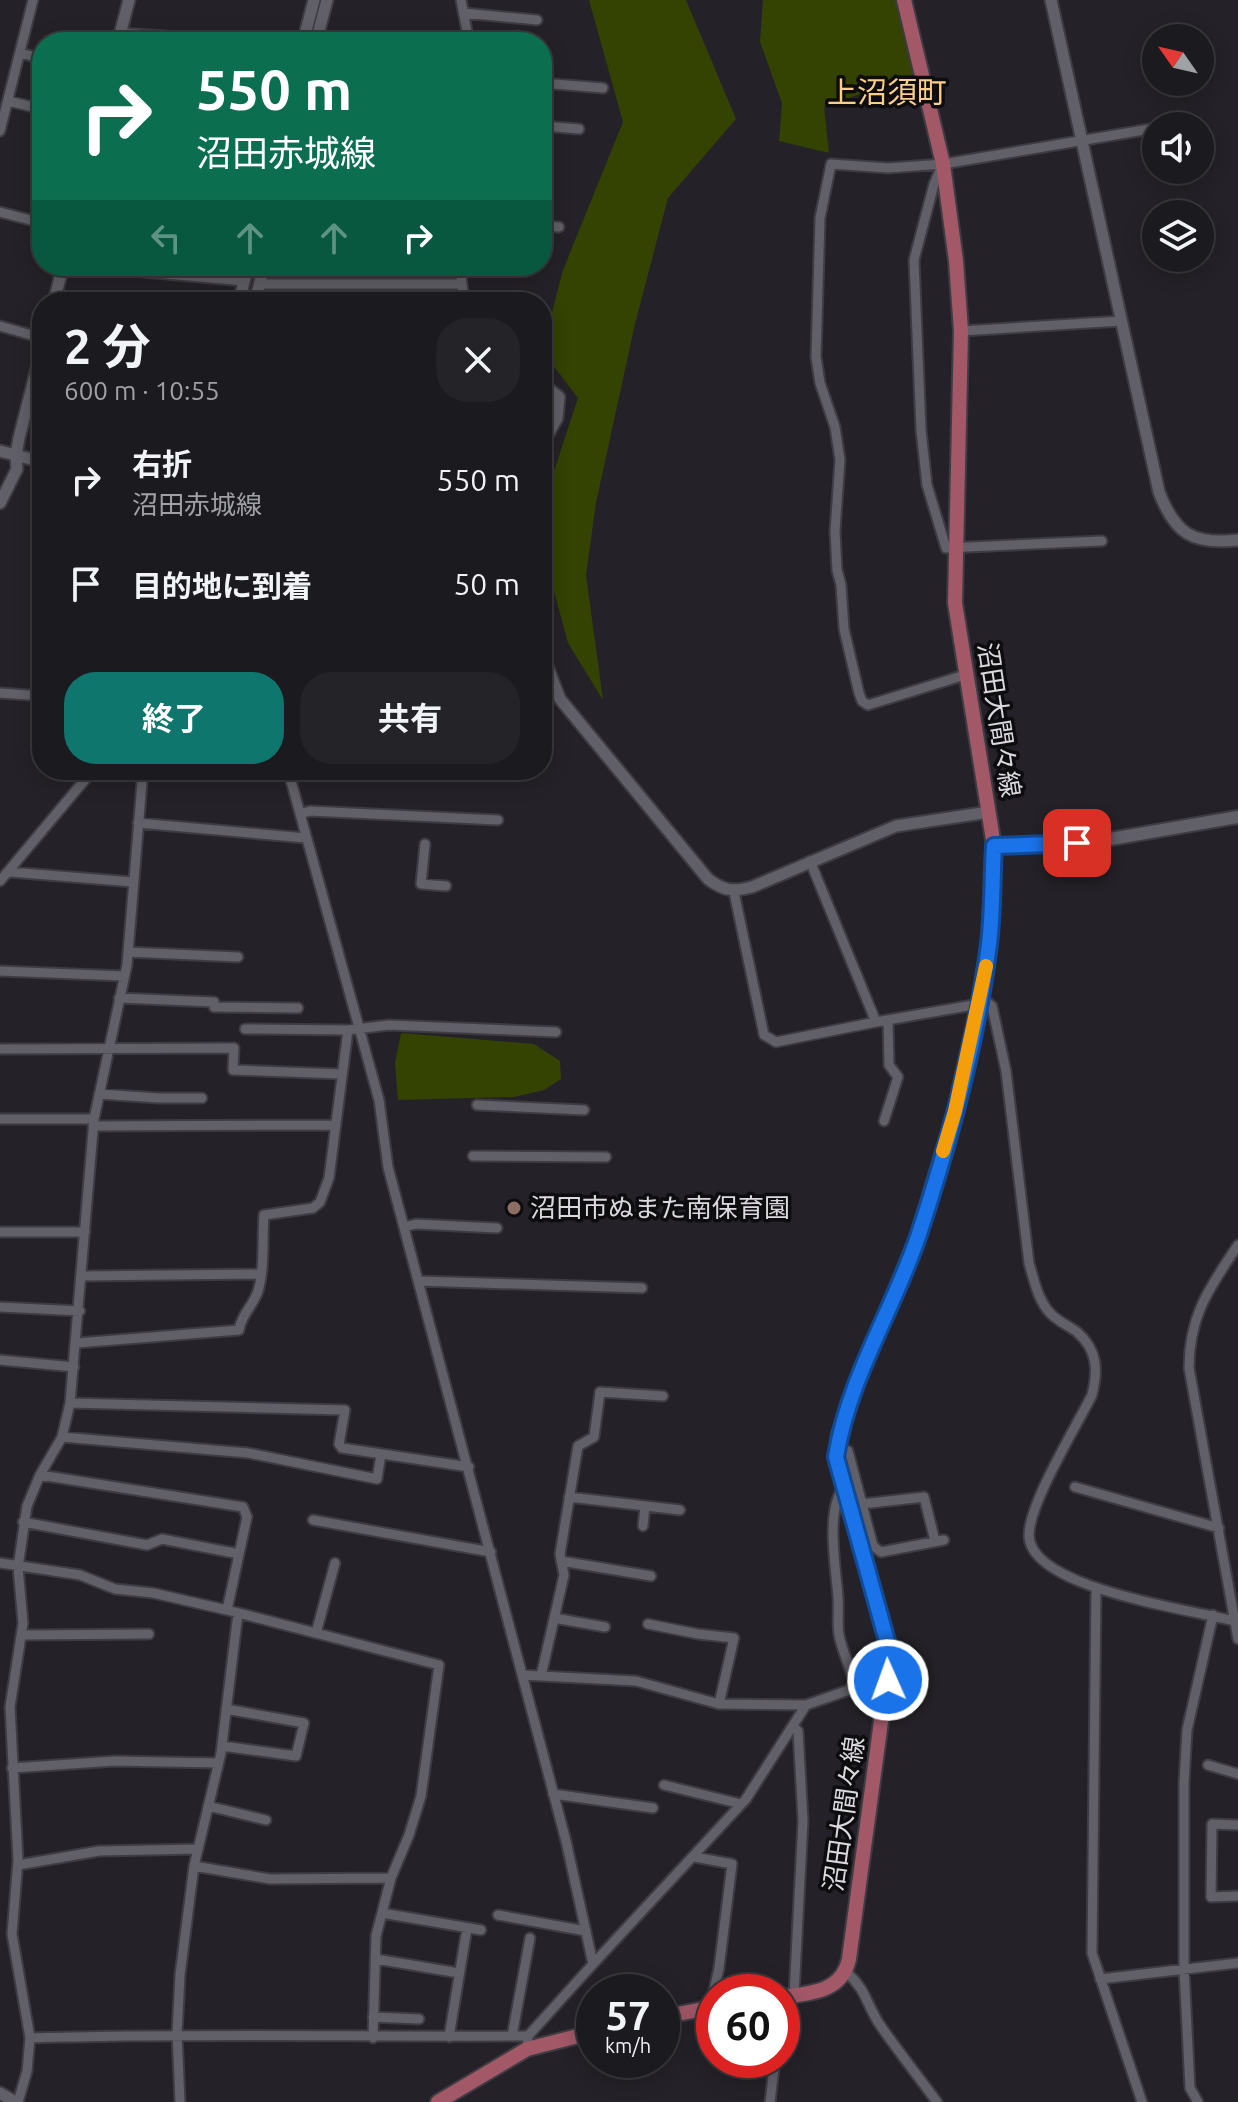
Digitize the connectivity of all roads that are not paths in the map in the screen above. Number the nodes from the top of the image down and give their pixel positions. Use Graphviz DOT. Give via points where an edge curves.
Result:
graph roads {
  1 [pos="33,0"];
  2 [pos="129,0"];
  3 [pos="314,0"];
  4 [pos="327,0"];
  5 [pos="461,0"];
  6 [pos="904,0"];
  7 [pos="1051,0"];
  8 [pos="464,13"];
  9 [pos="537,20"];
  10 [pos="120,32"];
  11 [pos="306,32"];
  12 [pos="319,32"];
  13 [pos="467,32"];
  14 [pos="21,53"];
  15 [pos="32,56"];
  16 [pos="552,84"];
  17 [pos="603,88"];
  18 [pos="8,101"];
  19 [pos="32,107"];
  20 [pos="552,127"];
  21 [pos="579,129"];
  22 [pos="0,131"];
  23 [pos="1142,131"];
  24 [pos="1084,142"];
  25 [pos="943,164"];
  26 [pos="0,212"];
  27 [pos="32,220"];
  28 [pos="552,227"];
  29 [pos="559,227"];
  30 [pos="189,276"];
  31 [pos="246,276"];
  32 [pos="262,276"];
  33 [pos="461,276"];
  34 [pos="245,281"];
  35 [pos="260,284"];
  36 [pos="462,284"];
  37 [pos="242,292"];
  38 [pos="258,292"];
  39 [pos="463,292"];
  40 [pos="1121,321"];
  41 [pos="0,326"];
  42 [pos="961,331"];
  43 [pos="32,335"];
  44 [pos="32,392"];
  45 [pos="552,392"];
  46 [pos="26,411"];
  47 [pos="32,411"];
  48 [pos="552,424"];
  49 [pos="0,451"];
  50 [pos="16,455"];
  51 [pos="32,459"];
  52 [pos="0,503"];
  53 [pos="1238,540"];
  54 [pos="1102,541"];
  55 [pos="957,548"];
  56 [pos="968,674"];
  57 [pos="552,679"];
  58 [pos="0,693"];
  59 [pos="32,695"];
  60 [pos="85,780"];
  61 [pos="142,780"];
  62 [pos="291,780"];
  63 [pos="989,812"];
  64 [pos="300,814"];
  65 [pos="1238,817"];
  66 [pos="498,820"];
  67 [pos="138,823"];
  68 [pos="306,838"];
  69 [pos="425,844"];
  70 [pos="994,846"];
  71 [pos="810,861"];
  72 [pos="10,872"];
  73 [pos="0,881"];
  74 [pos="133,882"];
  75 [pos="446,886"];
  76 [pos="734,892"];
  77 [pos="128,952"];
  78 [pos="238,957"];
  79 [pos="0,971"];
  80 [pos="124,976"];
  81 [pos="119,998"];
  82 [pos="980,1001"];
  83 [pos="298,1008"];
  84 [pos="888,1020"];
  85 [pos="876,1022"];
  86 [pos="245,1029"];
  87 [pos="353,1030"];
  88 [pos="556,1032"];
  89 [pos="0,1049"];
  90 [pos="109,1049"];
  91 [pos="341,1074"];
  92 [pos="99,1094"];
  93 [pos="202,1098"];
  94 [pos="477,1105"];
  95 [pos="584,1110"];
  96 [pos="0,1119"];
  97 [pos="884,1121"];
  98 [pos="94,1122"];
  99 [pos="336,1125"];
  100 [pos="473,1156"];
  101 [pos="606,1157"];
  102 [pos="404,1227"];
  103 [pos="497,1228"];
  104 [pos="0,1232"];
  105 [pos="85,1232"];
  106 [pos="1238,1245"];
  107 [pos="260,1274"];
  108 [pos="82,1276"];
  109 [pos="418,1281"];
  110 [pos="642,1288"];
  111 [pos="0,1307"];
  112 [pos="80,1311"];
  113 [pos="77,1343"];
  114 [pos="0,1360"];
  115 [pos="74,1367"];
  116 [pos="663,1396"];
  117 [pos="70,1403"];
  118 [pos="62,1437"];
  119 [pos="837,1449"];
  120 [pos="381,1454"];
  121 [pos="469,1467"];
  122 [pos="40,1475"];
  123 [pos="844,1487"];
  124 [pos="1075,1487"];
  125 [pos="569,1497"];
  126 [pos="862,1504"];
  127 [pos="645,1506"];
  128 [pos="680,1510"];
  129 [pos="313,1520"];
  130 [pos="23,1522"];
  131 [pos="643,1526"];
  132 [pos="1219,1528"];
  133 [pos="491,1552"];
  134 [pos="239,1554"];
  135 [pos="561,1561"];
  136 [pos="0,1563"];
  137 [pos="335,1563"];
  138 [pos="18,1567"];
  139 [pos="651,1576"];
  140 [pos="1096,1589"];
  141 [pos="227,1610"];
  142 [pos="238,1613"];
  143 [pos="1213,1615"];
  144 [pos="554,1618"];
  145 [pos="1236,1622"];
  146 [pos="648,1624"];
  147 [pos="605,1627"];
  148 [pos="316,1633"];
  149 [pos="149,1634"];
  150 [pos="22,1635"];
  151 [pos="1238,1639"];
  152 [pos="522,1675"];
  153 [pos="541,1676"];
  154 [pos="719,1704"];
  155 [pos="806,1705"];
  156 [pos="5,1706"];
  157 [pos="226,1709"];
  158 [pos="794,1727"];
  159 [pos="222,1746"];
  160 [pos="218,1763"];
  161 [pos="1208,1765"];
  162 [pos="12,1768"];
  163 [pos="1238,1774"];
  164 [pos="664,1785"];
  165 [pos="553,1794"];
  166 [pos="741,1804"];
  167 [pos="208,1806"];
  168 [pos="653,1808"];
  169 [pos="266,1820"];
  170 [pos="1238,1825"];
  171 [pos="198,1849"];
  172 [pos="695,1857"];
  173 [pos="18,1865"];
  174 [pos="194,1866"];
  175 [pos="391,1878"];
  176 [pos="1238,1896"];
  177 [pos="382,1913"];
  178 [pos="498,1915"];
  179 [pos="467,1928"];
  180 [pos="481,1930"];
  181 [pos="586,1931"];
  182 [pos="530,1938"];
  183 [pos="376,1959"];
  184 [pos="1238,1963"];
  185 [pos="593,1964"];
  186 [pos="1184,1969"];
  187 [pos="846,1972"];
  188 [pos="459,1973"];
  189 [pos="718,1974"];
  190 [pos="790,1974"];
  191 [pos="1100,1979"];
  192 [pos="800,1993"];
  193 [pos="373,2017"];
  194 [pos="419,2019"];
  195 [pos="177,2033"];
  196 [pos="576,2035"];
  197 [pos="512,2036"];
  198 [pos="449,2037"];
  199 [pos="30,2038"];
  200 [pos="373,2038"];
  201 [pos="528,2042"];
  202 [pos="773,2078"];
  203 [pos="0,2093"];
  204 [pos="16,2102"];
  205 [pos="180,2102"];
  206 [pos="438,2102"];
  207 [pos="770,2102"];
  208 [pos="937,2102"];
  209 [pos="1142,2102"];
  210 [pos="1198,2102"];
  1 -- 14 [label="street"];
  2 -- 10 [label="street"];
  3 -- 11 [label="street"];
  4 -- 12 [label="street"];
  5 -- 8 [label="street"];
  6 -- 25 [label="main road, 沼田大間々線"];
  7 -- 24 [label="street"];
  8 -- 9 [label="street"];
  8 -- 13 [label="street"];
  14 -- 15 [label="street"];
  14 -- 18 [label="street"];
  16 -- 17 [label="street"];
  18 -- 19 [label="street"];
  18 -- 22 [label="street"];
  20 -- 21 [label="street"];
  23 -- 24 [label="street"];
  24 -- 25 [label="street"];
  24 -- 40 [label="street"];
  25 -- 42 [label="main road, 沼田大間々線"];
  25 -- 55 [label="street" via="914,260 914,317 927,485 946,548"];
  25 -- 56 [label="street" via="831,164 820,218 816,357 840,460 837,570 844,629 862,701 868,705 889,700"];
  26 -- 27 [label="street"];
  28 -- 29 [label="street"];
  30 -- 34 [label="street"];
  31 -- 34 [label="street"];
  32 -- 35 [label="street"];
  33 -- 36 [label="street"];
  34 -- 37 [label="street"];
  35 -- 36 [label="street"];
  35 -- 38 [label="street"];
  36 -- 39 [label="street"];
  40 -- 42 [label="street"];
  40 -- 53 [label="street" via="1166,511 1189,536 1208,542"];
  41 -- 43 [label="street"];
  42 -- 55 [label="main road, 沼田大間々線"];
  44 -- 46 [label="street"];
  45 -- 48 [label="street" via="560,408"];
  46 -- 47 [label="street"];
  46 -- 50 [label="street"];
  49 -- 50 [label="street"];
  50 -- 51 [label="street"];
  50 -- 52 [label="street" via="17,469"];
  54 -- 55 [label="street"];
  55 -- 56 [label="main road, 沼田大間々線" via="955,603"];
  56 -- 63 [label="main road, 沼田大間々線"];
  57 -- 76 [label="street" via="575,719 708,879"];
  58 -- 59 [label="street"];
  60 -- 72 [label="street"];
  61 -- 67 [label="street"];
  62 -- 64 [label="street"];
  63 -- 70 [label="main road, 沼田大間々線"];
  63 -- 71 [label="street" via="896,826"];
  64 -- 66 [label="street"];
  64 -- 68 [label="street"];
  65 -- 70 [label="main road" via="1099,841"];
  67 -- 68 [label="street"];
  67 -- 74 [label="street"];
  68 -- 87 [label="street"];
  69 -- 75 [label="street" via="421,884"];
  70 -- 82 [label="main road, 沼田大間々線"];
  71 -- 76 [label="street"];
  71 -- 85 [label="street"];
  72 -- 73 [label="street"];
  72 -- 74 [label="street"];
  74 -- 77 [label="street"];
  76 -- 85 [label="street" via="764,1035 776,1042"];
  77 -- 78 [label="street"];
  77 -- 80 [label="street"];
  79 -- 80 [label="street"];
  80 -- 81 [label="street"];
  81 -- 83 [label="street"];
  81 -- 90 [label="street"];
  82 -- 84 [label="street"];
  82 -- 119 [label="main road, 沼田大間々線" via="918,1236 859,1379"];
  82 -- 140 [label="street" via="992,1006 1006,1071 1037,1292 1050,1314 1090,1346 1097,1377 1038,1499 1029,1534 1032,1550 1040,1561"];
  84 -- 85 [label="street"];
  84 -- 97 [label="street" via="889,1065 898,1077"];
  86 -- 87 [label="street"];
  87 -- 88 [label="street" via="389,1025"];
  87 -- 91 [label="street"];
  87 -- 102 [label="street" via="379,1100 388,1167"];
  89 -- 90 [label="street"];
  90 -- 91 [label="street" via="234,1048 233,1070"];
  90 -- 92 [label="street"];
  91 -- 99 [label="street"];
  92 -- 93 [label="street"];
  92 -- 98 [label="street"];
  94 -- 95 [label="street"];
  96 -- 98 [label="street"];
  98 -- 99 [label="street"];
  98 -- 105 [label="street"];
  99 -- 107 [label="street" via="320,1202 313,1208 264,1215"];
  100 -- 101 [label="street"];
  102 -- 103 [label="street"];
  102 -- 109 [label="street"];
  104 -- 105 [label="street"];
  105 -- 108 [label="street"];
  106 -- 132 [label="street" via="1204,1297 1189,1347"];
  107 -- 108 [label="street"];
  107 -- 113 [label="street" via="259,1289 239,1330"];
  108 -- 112 [label="street"];
  109 -- 110 [label="street"];
  109 -- 121 [label="street"];
  111 -- 112 [label="street"];
  112 -- 113 [label="street"];
  113 -- 115 [label="street"];
  114 -- 115 [label="street"];
  115 -- 117 [label="street"];
  116 -- 125 [label="street" via="600,1392 594,1437 578,1446"];
  117 -- 118 [label="street"];
  117 -- 120 [label="street" via="345,1410 342,1448"];
  118 -- 120 [label="street" via="248,1453 377,1479"];
  118 -- 122 [label="street"];
  119 -- 123 [label="main road, 沼田大間々線"];
  119 -- 126 [label="street" via="848,1451"];
  120 -- 121 [label="street"];
  121 -- 133 [label="street"];
  122 -- 130 [label="street"];
  122 -- 134 [label="street" via="243,1507 247,1517"];
  123 -- 155 [label="street" via="836,1506 834,1551 839,1634 854,1682 849,1690"];
  123 -- 187 [label="main road, 沼田大間々線" via="889,1662"];
  124 -- 132 [label="street"];
  125 -- 127 [label="street"];
  125 -- 135 [label="street"];
  126 -- 126 [label="street" via="873,1546 881,1552 940,1541 924,1497"];
  127 -- 128 [label="street"];
  127 -- 131 [label="street"];
  129 -- 133 [label="street"];
  130 -- 134 [label="street" via="147,1545 162,1539"];
  130 -- 138 [label="street"];
  132 -- 145 [label="street"];
  133 -- 152 [label="street"];
  134 -- 141 [label="street"];
  135 -- 139 [label="street"];
  135 -- 144 [label="street" via="564,1575"];
  136 -- 138 [label="street"];
  137 -- 148 [label="street"];
  138 -- 141 [label="street" via="80,1575 115,1589"];
  138 -- 150 [label="street"];
  140 -- 143 [label="street"];
  140 -- 191 [label="street" via="1092,1953"];
  141 -- 142 [label="street"];
  142 -- 148 [label="street"];
  142 -- 157 [label="street"];
  143 -- 145 [label="street"];
  143 -- 186 [label="street" via="1187,1730"];
  144 -- 147 [label="street"];
  144 -- 153 [label="street"];
  145 -- 151 [label="street"];
  146 -- 154 [label="street" via="734,1638"];
  148 -- 175 [label="street" via="439,1665 421,1796"];
  149 -- 150 [label="street"];
  150 -- 156 [label="street"];
  152 -- 153 [label="street"];
  152 -- 165 [label="street"];
  153 -- 154 [label="street" via="636,1681"];
  154 -- 155 [label="street"];
  155 -- 158 [label="street"];
  156 -- 162 [label="street"];
  157 -- 159 [label="street"];
  157 -- 159 [label="street" via="304,1723 296,1756"];
  158 -- 166 [label="street"];
  158 -- 190 [label="street" via="803,1821"];
  159 -- 160 [label="street"];
  160 -- 162 [label="street" via="115,1761"];
  160 -- 167 [label="street"];
  161 -- 163 [label="street"];
  162 -- 173 [label="street"];
  164 -- 166 [label="street"];
  165 -- 168 [label="street"];
  165 -- 181 [label="street"];
  166 -- 172 [label="street"];
  167 -- 169 [label="street"];
  167 -- 171 [label="street"];
  170 -- 176 [label="street" via="1212,1824 1211,1897"];
  171 -- 173 [label="street" via="99,1851"];
  171 -- 174 [label="street"];
  172 -- 185 [label="street"];
  172 -- 189 [label="street" via="732,1864"];
  173 -- 199 [label="street" via="13,1947"];
  174 -- 175 [label="street" via="270,1879"];
  174 -- 195 [label="street"];
  175 -- 177 [label="street"];
  177 -- 179 [label="street"];
  177 -- 183 [label="street"];
  178 -- 181 [label="street"];
  179 -- 180 [label="street"];
  179 -- 188 [label="street"];
  181 -- 185 [label="street"];
  182 -- 197 [label="street"];
  183 -- 188 [label="street"];
  183 -- 193 [label="street"];
  184 -- 186 [label="street"];
  185 -- 201 [label="street"];
  186 -- 191 [label="street"];
  186 -- 210 [label="street" via="1190,2088"];
  187 -- 192 [label="main road" via="829,1987"];
  187 -- 208 [label="street" via="858,1982 877,2021"];
  188 -- 198 [label="street"];
  191 -- 209 [label="street"];
  193 -- 194 [label="street"];
  193 -- 200 [label="street"];
  195 -- 199 [label="street"];
  195 -- 200 [label="street"];
  195 -- 205 [label="street"];
  196 -- 201 [label="main road"];
  197 -- 198 [label="street"];
  197 -- 201 [label="street"];
  198 -- 200 [label="street"];
  199 -- 204 [label="street" via="27,2071"];
  201 -- 206 [label="main road"];
  202 -- 207 [label="street"];
  203 -- 204 [label="street"];
}
